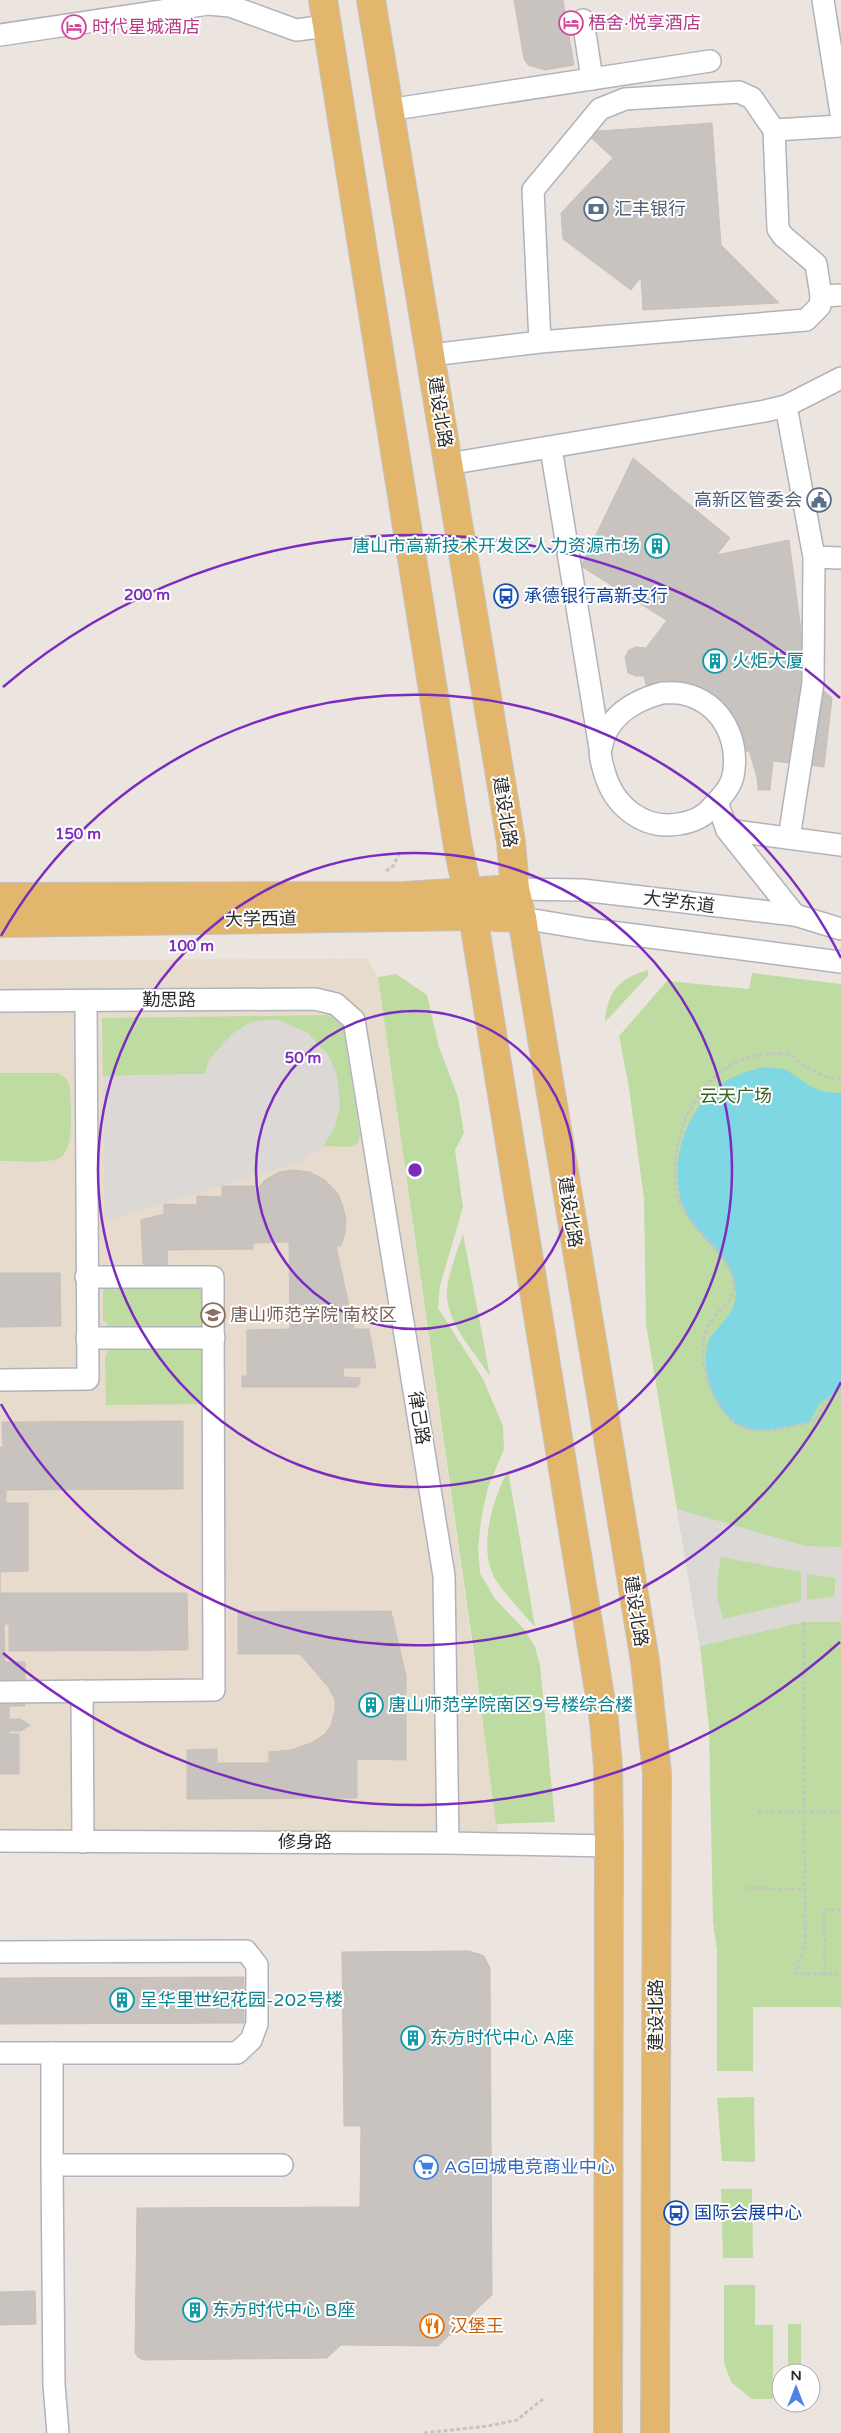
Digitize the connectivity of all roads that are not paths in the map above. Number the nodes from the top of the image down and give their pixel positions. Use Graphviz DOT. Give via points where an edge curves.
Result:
graph roads {
  1 [pos="372,0"];
  2 [pos="823,0"];
  3 [pos="185,4"];
  4 [pos="325,13"];
  5 [pos="583,20"];
  6 [pos="0,35"];
  7 [pos="710,61"];
  8 [pos="592,79"];
  9 [pos="388,110"];
  10 [pos="841,113"];
  11 [pos="841,126"];
  12 [pos="774,130"];
  13 [pos="831,296"];
  14 [pos="540,342"];
  15 [pos="431,355"];
  16 [pos="841,378"];
  17 [pos="786,406"];
  18 [pos="551,448"];
  19 [pos="448,464"];
  20 [pos="814,557"];
  21 [pos="841,558"];
  22 [pos="600,749"];
  23 [pos="717,802"];
  24 [pos="727,830"];
  25 [pos="789,838"];
  26 [pos="841,845"];
  27 [pos="515,889"];
  28 [pos="0,897"];
  29 [pos="470,904"];
  30 [pos="795,915"];
  31 [pos="522,918"];
  32 [pos="0,923"];
  33 [pos="841,929"];
  34 [pos="841,962"];
  35 [pos="0,1001"];
  36 [pos="86,1001"];
  37 [pos="336,1004"];
  38 [pos="86,1277"];
  39 [pos="87,1338"];
  40 [pos="214,1338"];
  41 [pos="0,1380"];
  42 [pos="82,1691"];
  43 [pos="0,1692"];
  44 [pos="0,1842"];
  45 [pos="83,1842"];
  46 [pos="448,1843"];
  47 [pos="609,1846"];
  48 [pos="0,1952"];
  49 [pos="0,2053"];
  50 [pos="52,2053"];
  51 [pos="52,2165"];
  52 [pos="282,2165"];
  53 [pos="58,2433"];
  54 [pos="608,2433"];
  55 [pos="655,2433"];
  1 -- 9 [label="main road, 建设北路"];
  2 -- 10 [label="street"];
  3 -- 4 [label="street" via="230,6 296,30"];
  3 -- 6 [label="street"];
  4 -- 29 [label="main road" via="456,837"];
  5 -- 8 [label="street"];
  7 -- 8 [label="street"];
  8 -- 9 [label="street"];
  9 -- 15 [label="main road, 建设北路"];
  11 -- 12 [label="street"];
  12 -- 13 [label="street" via="778,229 816,264"];
  12 -- 14 [label="street" via="752,98 739,92 625,99 600,109 533,190"];
  13 -- 14 [label="street" via="806,320"];
  14 -- 15 [label="street"];
  15 -- 19 [label="main road, 建设北路"];
  16 -- 17 [label="street"];
  17 -- 18 [label="street"];
  17 -- 20 [label="street"];
  18 -- 19 [label="street"];
  18 -- 22 [label="street"];
  19 -- 27 [label="main road, 建设北路"];
  20 -- 21 [label="street"];
  20 -- 25 [label="street" via="813,683"];
  22 -- 23 [label="street" via="608,786 633,815 651,823 690,822 707,814"];
  22 -- 23 [label="street" via="613,722 640,699 662,693 684,694 705,702 722,718 732,737 736,759 732,781"];
  23 -- 24 [label="street"];
  24 -- 25 [label="street"];
  24 -- 30 [label="street"];
  25 -- 26 [label="street"];
  27 -- 29 [label="main road, 大学西道"];
  27 -- 30 [label="street, 大学东道" via="582,890"];
  27 -- 31 [label="main road, 建设北路"];
  28 -- 29 [label="main road, 大学西道" via="394,896"];
  29 -- 31 [label="main road, 大学西道"];
  29 -- 32 [label="main road, 大学西道"];
  29 -- 47 [label="main road" via="598,1674 608,1766"];
  30 -- 33 [label="street, 大学东道"];
  31 -- 34 [label="street"];
  31 -- 55 [label="main road, 建设北路" via="652,1717 656,1773"];
  35 -- 36 [label="street, 勤思路"];
  36 -- 37 [label="street, 勤思路" via="315,999"];
  36 -- 38 [label="street"];
  37 -- 46 [label="street, 律己路" via="354,1020 444,1576"];
  38 -- 39 [label="street"];
  38 -- 40 [label="street" via="213,1277"];
  39 -- 40 [label="street"];
  39 -- 41 [label="street" via="88,1379"];
  40 -- 42 [label="street" via="214,1690"];
  42 -- 43 [label="street"];
  42 -- 45 [label="street"];
  44 -- 45 [label="street, 修身路"];
  45 -- 46 [label="street, 修身路"];
  46 -- 47 [label="street, 修身路"];
  47 -- 54 [label="main road"];
  48 -- 50 [label="street" via="246,1951 257,1965 257,2024 251,2040 237,2053"];
  49 -- 50 [label="street"];
  50 -- 51 [label="street"];
  51 -- 52 [label="street"];
  51 -- 53 [label="street" via="54,2386"];
}
